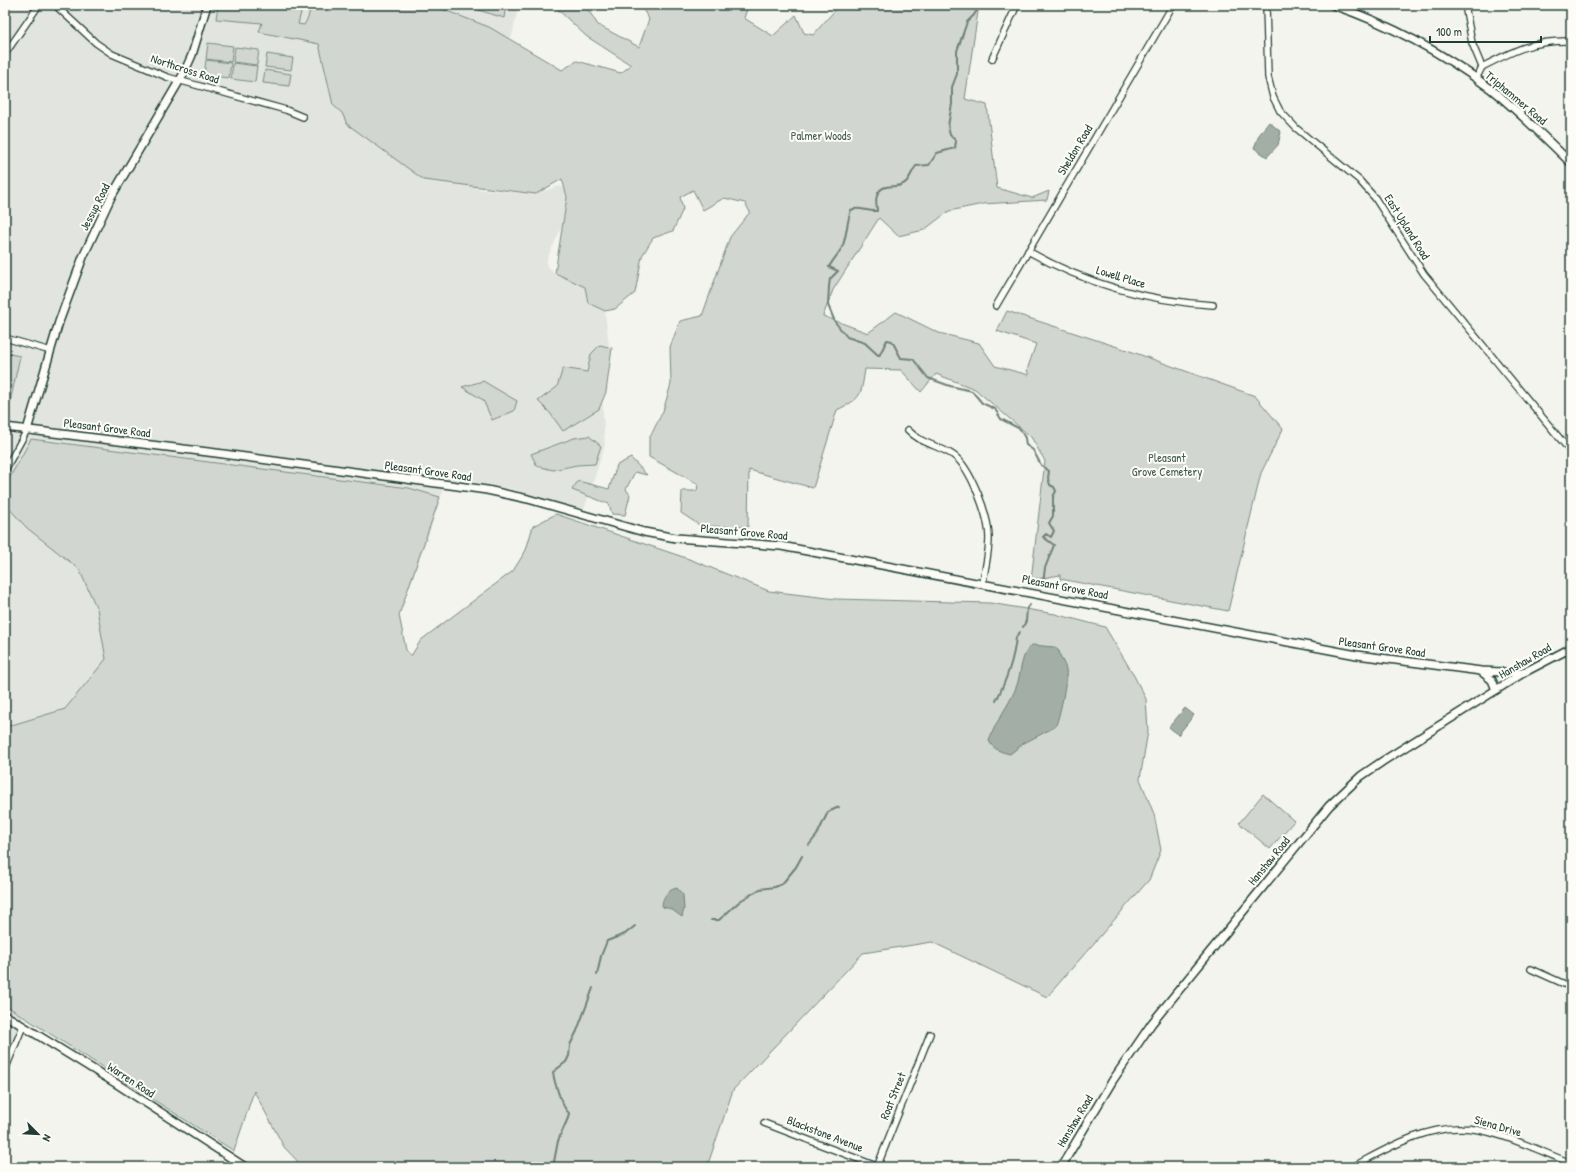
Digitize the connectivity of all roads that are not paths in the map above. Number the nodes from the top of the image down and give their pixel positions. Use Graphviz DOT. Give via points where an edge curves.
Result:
graph roads {
  1 [pos="39,5"];
  2 [pos="55,5"];
  3 [pos="207,5"];
  4 [pos="1017,5"];
  5 [pos="1173,5"];
  6 [pos="1266,5"];
  7 [pos="1332,5"];
  8 [pos="1465,5"];
  9 [pos="1571,41"];
  10 [pos="5,54"];
  11 [pos="992,59"];
  12 [pos="1482,67"];
  13 [pos="1476,79"];
  14 [pos="179,81"];
  15 [pos="303,117"];
  16 [pos="1571,163"];
  17 [pos="1028,251"];
  18 [pos="1213,305"];
  19 [pos="996,306"];
  20 [pos="5,338"];
  21 [pos="51,351"];
  22 [pos="5,427"];
  23 [pos="27,430"];
  24 [pos="908,430"];
  25 [pos="1571,452"];
  26 [pos="5,470"];
  27 [pos="983,583"];
  28 [pos="1571,648"];
  29 [pos="1481,671"];
  30 [pos="1523,673"];
  31 [pos="1496,690"];
  32 [pos="1532,969"];
  33 [pos="1571,987"];
  34 [pos="5,1015"];
  35 [pos="23,1026"];
  36 [pos="930,1034"];
  37 [pos="5,1070"];
  38 [pos="764,1123"];
  39 [pos="1571,1163"];
  40 [pos="245,1167"];
  41 [pos="878,1167"];
  42 [pos="1061,1167"];
  43 [pos="1352,1167"];
  1 -- 10 [label="street"];
  2 -- 14 [label="street, Northcross Road" via="104,49"];
  3 -- 14 [label="street, Jessup Road" via="192,55"];
  4 -- 11 [label="street"];
  5 -- 17 [label="street, Sheldon Road"];
  6 -- 25 [label="street, East Upland Road" via="1268,77 1275,103 1296,128 1348,170 1375,198 1424,274"];
  7 -- 13 [label="street, Triphammer Road" via="1398,31"];
  8 -- 12 [label="street" via="1472,43"];
  9 -- 12 [label="street" via="1548,41 1524,46"];
  12 -- 13 [label="street"];
  13 -- 16 [label="street, Triphammer Road" via="1491,89"];
  14 -- 15 [label="street, Northcross Road"];
  14 -- 21 [label="street, Jessup Road" via="104,212 78,271"];
  17 -- 18 [label="street, Lowell Place" via="1070,273 1141,295"];
  17 -- 19 [label="street, Sheldon Road"];
  20 -- 21 [label="street"];
  21 -- 23 [label="street, Jessup Road"];
  22 -- 23 [label="street, Pleasant Grove Road"];
  23 -- 26 [label="street"];
  23 -- 27 [label="street, Pleasant Grove Road" via="487,490 644,532 676,538 781,546"];
  24 -- 27 [label="street" via="915,438 955,456 965,468 981,504 989,533"];
  27 -- 29 [label="street, Pleasant Grove Road" via="1334,651"];
  28 -- 30 [label="street, Hanshaw Road"];
  29 -- 30 [label="street, Pleasant Grove Road"];
  29 -- 31 [label="street" via="1492,680"];
  30 -- 31 [label="street, Hanshaw Road"];
  31 -- 42 [label="street, Hanshaw Road" via="1362,776 1328,806 1142,1036"];
  32 -- 33 [label="street"];
  34 -- 35 [label="street, Warren Road"];
  35 -- 37 [label="street"];
  35 -- 40 [label="street, Warren Road"];
  36 -- 41 [label="street, Roat Street"];
  38 -- 41 [label="street, Blackstone Avenue"];
  39 -- 43 [label="street, Siena Drive" via="1482,1130 1460,1128 1417,1136"];
}
